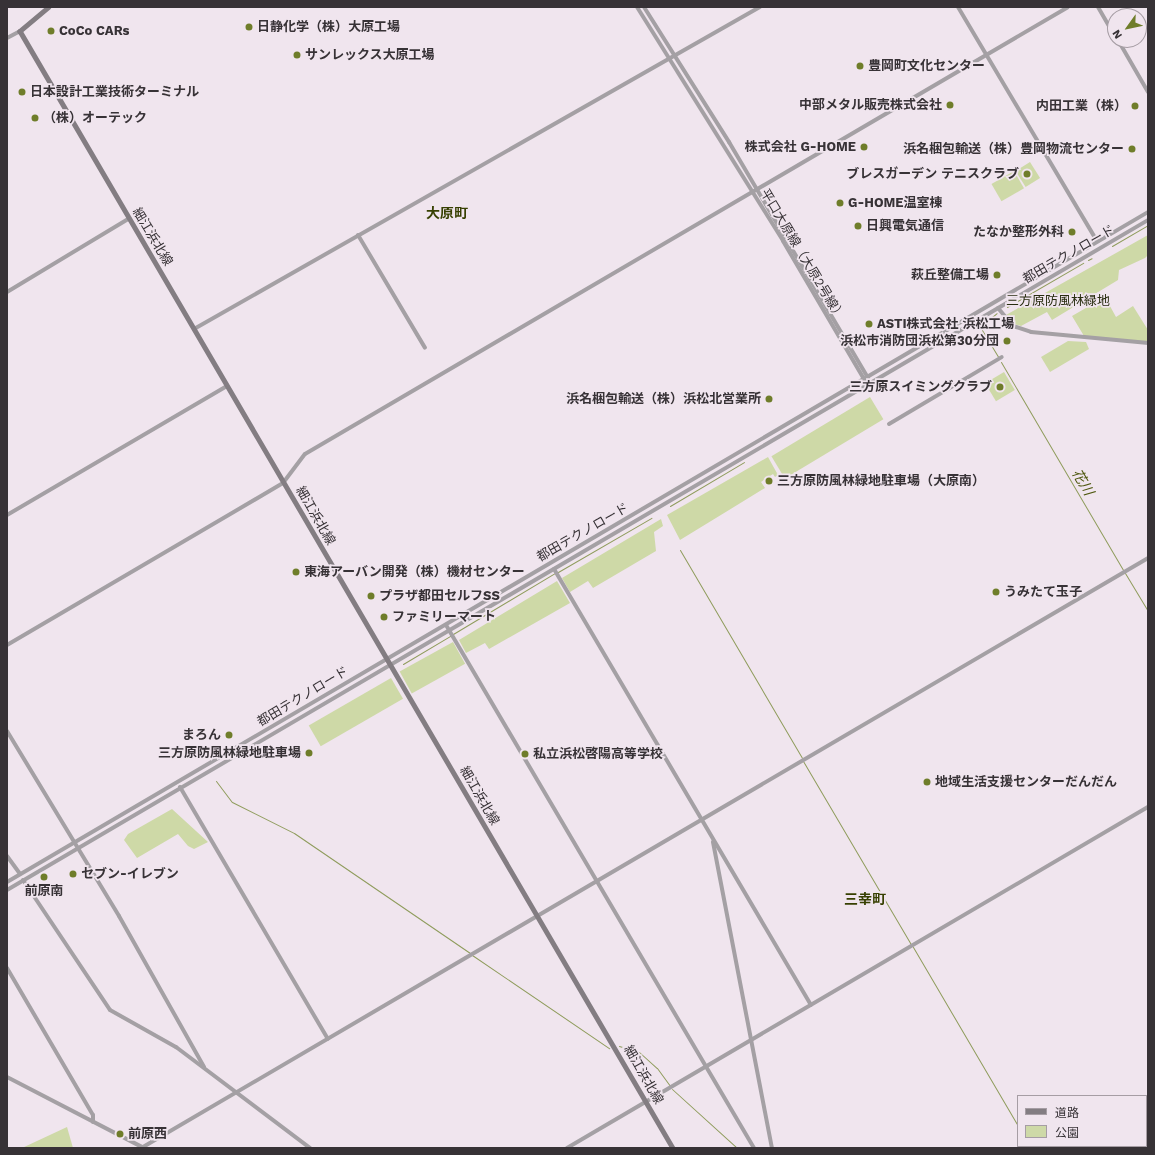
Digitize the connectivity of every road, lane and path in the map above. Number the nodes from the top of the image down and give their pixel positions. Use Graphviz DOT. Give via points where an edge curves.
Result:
graph roads {
  1 [pos="49,7"];
  2 [pos="637,7"];
  3 [pos="644,7"];
  4 [pos="760,7"];
  5 [pos="958,7"];
  6 [pos="1068,7"];
  7 [pos="1098,7"];
  8 [pos="1107,22"];
  9 [pos="20,30"];
  10 [pos="7,38"];
  11 [pos="1123,48"];
  12 [pos="986,54"];
  13 [pos="675,56"];
  14 [pos="670,59"];
  15 [pos="1148,92"];
  16 [pos="757,189"];
  17 [pos="752,192"];
  18 [pos="1148,212"];
  19 [pos="128,219"];
  20 [pos="1148,220"];
  21 [pos="358,235"];
  22 [pos="1097,242"];
  23 [pos="7,292"];
  24 [pos="998,308"];
  25 [pos="194,330"];
  26 [pos="1148,343"];
  27 [pos="425,348"];
  28 [pos="1002,357"];
  29 [pos="868,377"];
  30 [pos="864,380"];
  31 [pos="868,385"];
  32 [pos="227,386"];
  33 [pos="889,424"];
  34 [pos="283,483"];
  35 [pos="7,515"];
  36 [pos="1148,558"];
  37 [pos="554,569"];
  38 [pos="446,625"];
  39 [pos="450,631"];
  40 [pos="7,645"];
  41 [pos="387,659"];
  42 [pos="390,665"];
  43 [pos="7,731"];
  44 [pos="178,783"];
  45 [pos="181,789"];
  46 [pos="1148,807"];
  47 [pos="701,820"];
  48 [pos="712,839"];
  49 [pos="73,843"];
  50 [pos="77,849"];
  51 [pos="7,856"];
  52 [pos="20,874"];
  53 [pos="23,880"];
  54 [pos="7,882"];
  55 [pos="597,882"];
  56 [pos="7,890"];
  57 [pos="537,917"];
  58 [pos="7,968"];
  59 [pos="811,1005"];
  60 [pos="328,1039"];
  61 [pos="752,1040"];
  62 [pos="707,1066"];
  63 [pos="205,1069"];
  64 [pos="7,1077"];
  65 [pos="236,1093"];
  66 [pos="646,1102"];
  67 [pos="92,1122"];
  68 [pos="143,1148"];
  69 [pos="310,1148"];
  70 [pos="567,1148"];
  71 [pos="673,1148"];
  72 [pos="754,1148"];
  73 [pos="772,1148"];
  1 -- 9 [label="main road"];
  2 -- 14 [label="street, 平口大原線（大原2号線）"];
  3 -- 13 [label="street, 平口大原線（大原2号線）"];
  4 -- 13 [label="street"];
  5 -- 12 [label="street"];
  6 -- 12 [label="street"];
  7 -- 8 [label="street"];
  9 -- 10 [label="street"];
  9 -- 19 [label="main road, 細江浜北線"];
  11 -- 15 [label="street"];
  12 -- 16 [label="street"];
  12 -- 22 [label="street"];
  13 -- 14 [label="street"];
  13 -- 16 [label="street, 平口大原線（大原2号線）"];
  14 -- 17 [label="street, 平口大原線（大原2号線）"];
  14 -- 21 [label="street"];
  16 -- 17 [label="street"];
  16 -- 29 [label="street, 平口大原線（大原2号線）"];
  17 -- 30 [label="street, 平口大原線（大原2号線）"];
  17 -- 34 [label="street" via="305,454"];
  18 -- 22 [label="street, 都田テクノロード"];
  19 -- 23 [label="street"];
  19 -- 25 [label="main road, 細江浜北線"];
  20 -- 24 [label="street, 都田テクノロード"];
  21 -- 25 [label="street"];
  21 -- 27 [label="street"];
  22 -- 29 [label="street, 都田テクノロード"];
  24 -- 26 [label="street" via="1013,326 1031,332"];
  24 -- 31 [label="street, 都田テクノロード"];
  25 -- 32 [label="main road, 細江浜北線"];
  28 -- 33 [label="street"];
  29 -- 30 [label="street, 都田テクノロード"];
  29 -- 31 [label="street"];
  30 -- 31 [label="street, 平口大原線（大原2号線）"];
  30 -- 38 [label="street, 都田テクノロード"];
  31 -- 37 [label="street, 都田テクノロード"];
  32 -- 34 [label="main road, 細江浜北線"];
  32 -- 35 [label="street"];
  34 -- 40 [label="street"];
  34 -- 41 [label="main road, 細江浜北線"];
  36 -- 47 [label="street"];
  37 -- 39 [label="street, 都田テクノロード"];
  37 -- 47 [label="street"];
  38 -- 39 [label="street"];
  38 -- 41 [label="street, 都田テクノロード"];
  39 -- 42 [label="street, 都田テクノロード"];
  39 -- 55 [label="street"];
  41 -- 42 [label="main road, 細江浜北線"];
  41 -- 44 [label="street, 都田テクノロード"];
  42 -- 45 [label="street, 都田テクノロード"];
  42 -- 57 [label="main road, 細江浜北線"];
  43 -- 49 [label="street"];
  44 -- 45 [label="street"];
  44 -- 49 [label="street, 都田テクノロード"];
  45 -- 50 [label="street, 都田テクノロード"];
  45 -- 60 [label="street"];
  46 -- 59 [label="street"];
  47 -- 48 [label="street"];
  47 -- 55 [label="street"];
  48 -- 59 [label="street"];
  48 -- 61 [label="street"];
  49 -- 50 [label="street"];
  49 -- 52 [label="street, 都田テクノロード"];
  50 -- 53 [label="street, 都田テクノロード"];
  50 -- 63 [label="street" via="120,916"];
  51 -- 52 [label="street"];
  52 -- 54 [label="street, 都田テクノロード"];
  53 -- 56 [label="street, 都田テクノロード"];
  53 -- 63 [label="street" via="110,1010 176,1047"];
  55 -- 57 [label="street"];
  55 -- 62 [label="street"];
  57 -- 60 [label="street"];
  57 -- 66 [label="main road, 細江浜北線"];
  58 -- 67 [label="street" via="93,1115"];
  59 -- 61 [label="street"];
  60 -- 65 [label="street"];
  61 -- 62 [label="street"];
  61 -- 73 [label="street"];
  62 -- 66 [label="street"];
  62 -- 72 [label="street"];
  63 -- 65 [label="street"];
  64 -- 67 [label="street"];
  65 -- 68 [label="street"];
  65 -- 69 [label="street"];
  66 -- 70 [label="street"];
  66 -- 71 [label="main road, 細江浜北線"];
  67 -- 68 [label="street"];
}
